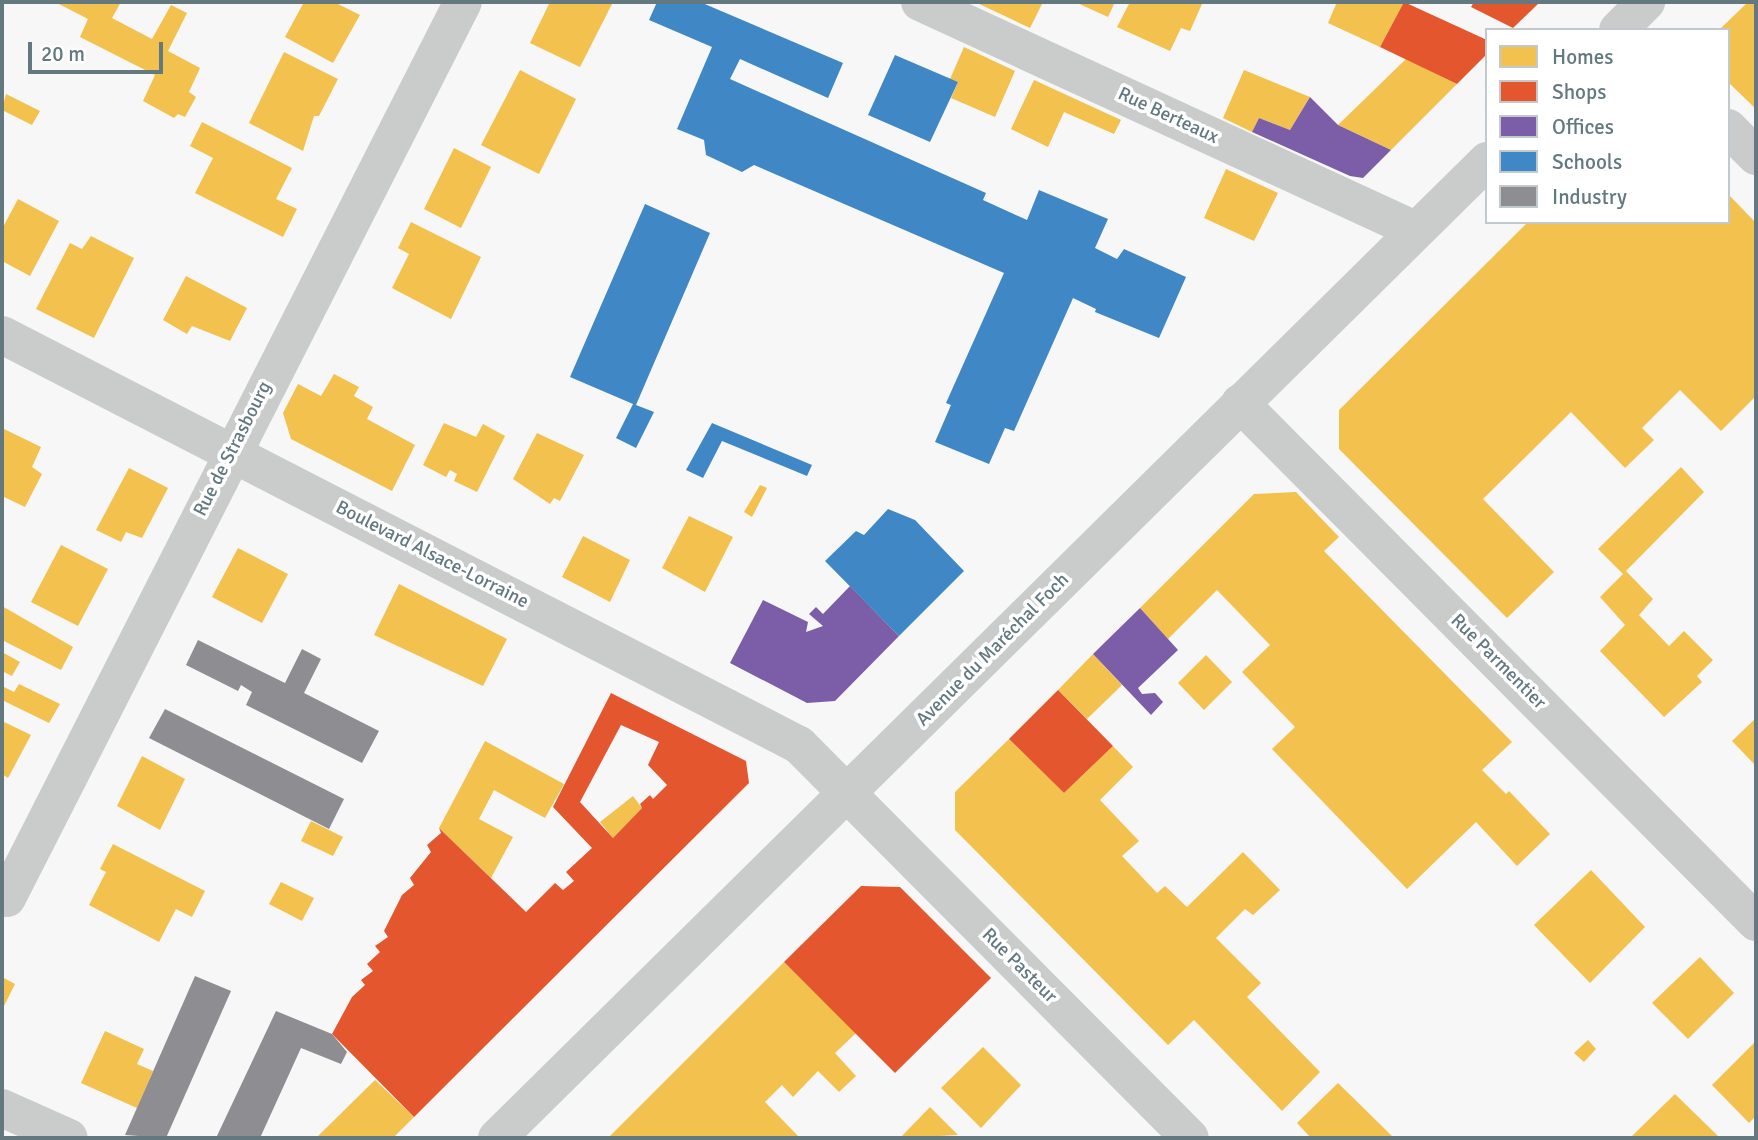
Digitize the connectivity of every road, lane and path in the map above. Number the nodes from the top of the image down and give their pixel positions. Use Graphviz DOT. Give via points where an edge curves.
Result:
graph roads {
  1 [pos="463,2"];
  2 [pos="919,2"];
  3 [pos="1730,130"];
  4 [pos="1756,156"];
  5 [pos="1485,163"];
  6 [pos="1415,230"];
  7 [pos="2,335"];
  8 [pos="1240,403"];
  9 [pos="232,451"];
  10 [pos="848,794"];
  11 [pos="7,898"];
  12 [pos="1756,922"];
  13 [pos="2,1108"];
  14 [pos="69,1138"];
  15 [pos="497,1138"];
  16 [pos="1190,1138"];
  1 -- 9 [label="street, Rue de Strasbourg"];
  2 -- 6 [label="street, Rue Berteaux"];
  3 -- 4 [label="street"];
  5 -- 6 [label="street, Avenue du Maréchal Foch"];
  6 -- 8 [label="street, Avenue du Maréchal Foch"];
  7 -- 9 [label="street, Boulevard Alsace-Lorraine"];
  8 -- 10 [label="street, Avenue du Maréchal Foch"];
  8 -- 12 [label="street, Rue Parmentier"];
  9 -- 10 [label="street, Boulevard Alsace-Lorraine" via="799,745"];
  9 -- 11 [label="street, Rue de Strasbourg"];
  10 -- 15 [label="street, Avenue du Maréchal Foch"];
  10 -- 16 [label="street, Rue Pasteur"];
  13 -- 14 [label="street"];
}
